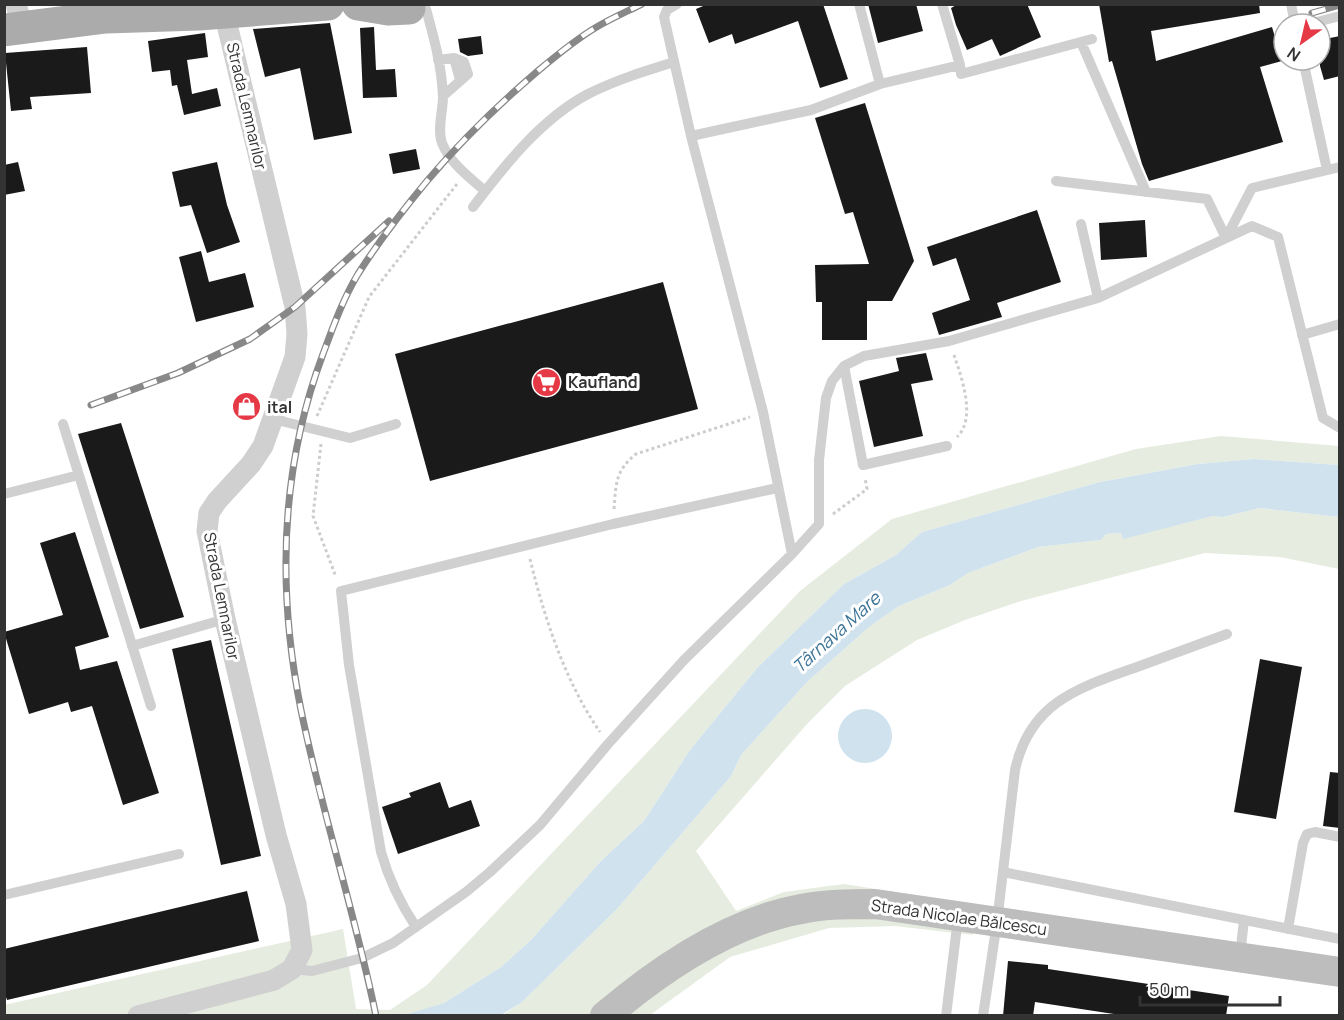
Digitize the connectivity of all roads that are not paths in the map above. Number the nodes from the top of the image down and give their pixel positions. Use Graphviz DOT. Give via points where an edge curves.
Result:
graph roads {
  1 [pos="328,4"];
  2 [pos="358,4"];
  3 [pos="677,4"];
  4 [pos="859,4"];
  5 [pos="942,4"];
  6 [pos="422,7"];
  7 [pos="93,11"];
  8 [pos="148,11"];
  9 [pos="224,12"];
  10 [pos="15,21"];
  11 [pos="1092,39"];
  12 [pos="1081,42"];
  13 [pos="438,60"];
  14 [pos="675,62"];
  15 [pos="960,65"];
  16 [pos="1306,72"];
  17 [pos="880,84"];
  18 [pos="443,96"];
  19 [pos="691,136"];
  20 [pos="1340,166"];
  21 [pos="1327,170"];
  22 [pos="1056,181"];
  23 [pos="485,191"];
  24 [pos="1146,192"];
  25 [pos="473,207"];
  26 [pos="1081,224"];
  27 [pos="1226,238"];
  28 [pos="1098,298"];
  29 [pos="1340,324"];
  30 [pos="1302,335"];
  31 [pos="844,366"];
  32 [pos="273,419"];
  33 [pos="63,424"];
  34 [pos="396,424"];
  35 [pos="1340,428"];
  36 [pos="947,446"];
  37 [pos="79,475"];
  38 [pos="777,488"];
  39 [pos="4,494"];
  40 [pos="792,554"];
  41 [pos="225,619"];
  42 [pos="1227,634"];
  43 [pos="132,646"];
  44 [pos="151,706"];
  45 [pos="1340,837"];
  46 [pos="179,854"];
  47 [pos="1003,872"];
  48 [pos="4,896"];
  49 [pos="958,916"];
  50 [pos="1244,920"];
  51 [pos="997,922"];
  52 [pos="416,927"];
  53 [pos="1288,929"];
  54 [pos="1340,939"];
  55 [pos="1240,958"];
  56 [pos="292,969"];
  57 [pos="1340,972"];
  58 [pos="138,1016"];
  59 [pos="605,1016"];
  60 [pos="946,1016"];
  61 [pos="983,1016"];
  1 -- 9 [label="main road"];
  2 -- 6 [label="main road" via="388,9"];
  3 -- 14 [label="lane" via="667,10 664,18"];
  4 -- 17 [label="lane"];
  5 -- 15 [label="lane"];
  6 -- 13 [label="lane"];
  7 -- 8 [label="main road"];
  7 -- 10 [label="main road"];
  8 -- 9 [label="main road"];
  9 -- 32 [label="street, Strada Lemnarilor" via="295,308 295,357"];
  11 -- 12 [label="lane"];
  12 -- 15 [label="lane" via="961,74"];
  12 -- 24 [label="lane"];
  13 -- 18 [label="lane"];
  13 -- 18 [label="lane" via="454,58 464,62 468,74"];
  14 -- 19 [label="lane"];
  14 -- 23 [label="lane" via="629,76 587,95 551,119"];
  15 -- 17 [label="lane"];
  16 -- 21 [label="lane"];
  17 -- 19 [label="lane" via="811,110"];
  18 -- 23 [label="lane" via="440,140 448,156"];
  19 -- 38 [label="lane" via="763,412"];
  20 -- 21 [label="lane"];
  21 -- 27 [label="lane" via="1252,188"];
  22 -- 24 [label="lane"];
  23 -- 25 [label="lane"];
  24 -- 27 [label="lane" via="1207,199"];
  26 -- 28 [label="lane"];
  27 -- 28 [label="lane"];
  27 -- 30 [label="lane" via="1252,226 1278,237"];
  28 -- 31 [label="lane" via="949,341 864,356"];
  29 -- 30 [label="lane"];
  30 -- 35 [label="lane" via="1323,418"];
  31 -- 36 [label="lane" via="863,465"];
  31 -- 40 [label="lane" via="832,381 826,398 819,460 819,524"];
  32 -- 34 [label="lane" via="350,438"];
  32 -- 41 [label="street, Strada Lemnarilor" via="251,464 209,513 207,531"];
  33 -- 37 [label="lane"];
  37 -- 39 [label="lane"];
  37 -- 43 [label="lane"];
  38 -- 40 [label="lane"];
  38 -- 52 [label="lane" via="341,591 349,665 381,852 394,891"];
  40 -- 52 [label="lane" via="684,660 540,825 466,892"];
  41 -- 43 [label="lane"];
  41 -- 56 [label="street, Strada Lemnarilor" via="296,904 302,950"];
  42 -- 47 [label="lane" via="1091,684 1047,710 1019,750"];
  43 -- 44 [label="lane"];
  45 -- 53 [label="lane" via="1307,834"];
  46 -- 48 [label="lane"];
  47 -- 50 [label="lane"];
  47 -- 51 [label="lane"];
  49 -- 51 [label="main road, Strada Nicolae Bălcescu"];
  49 -- 59 [label="main road, Strada Nicolae Bălcescu" via="874,904 801,909 740,929 696,951"];
  49 -- 60 [label="lane"];
  50 -- 53 [label="lane"];
  50 -- 55 [label="lane"];
  51 -- 55 [label="main road, Strada Nicolae Bălcescu"];
  51 -- 61 [label="lane"];
  52 -- 56 [label="lane" via="362,958 312,971"];
  53 -- 54 [label="lane"];
  55 -- 57 [label="main road, Strada Nicolae Bălcescu"];
  56 -- 58 [label="street" via="274,980"];
}
